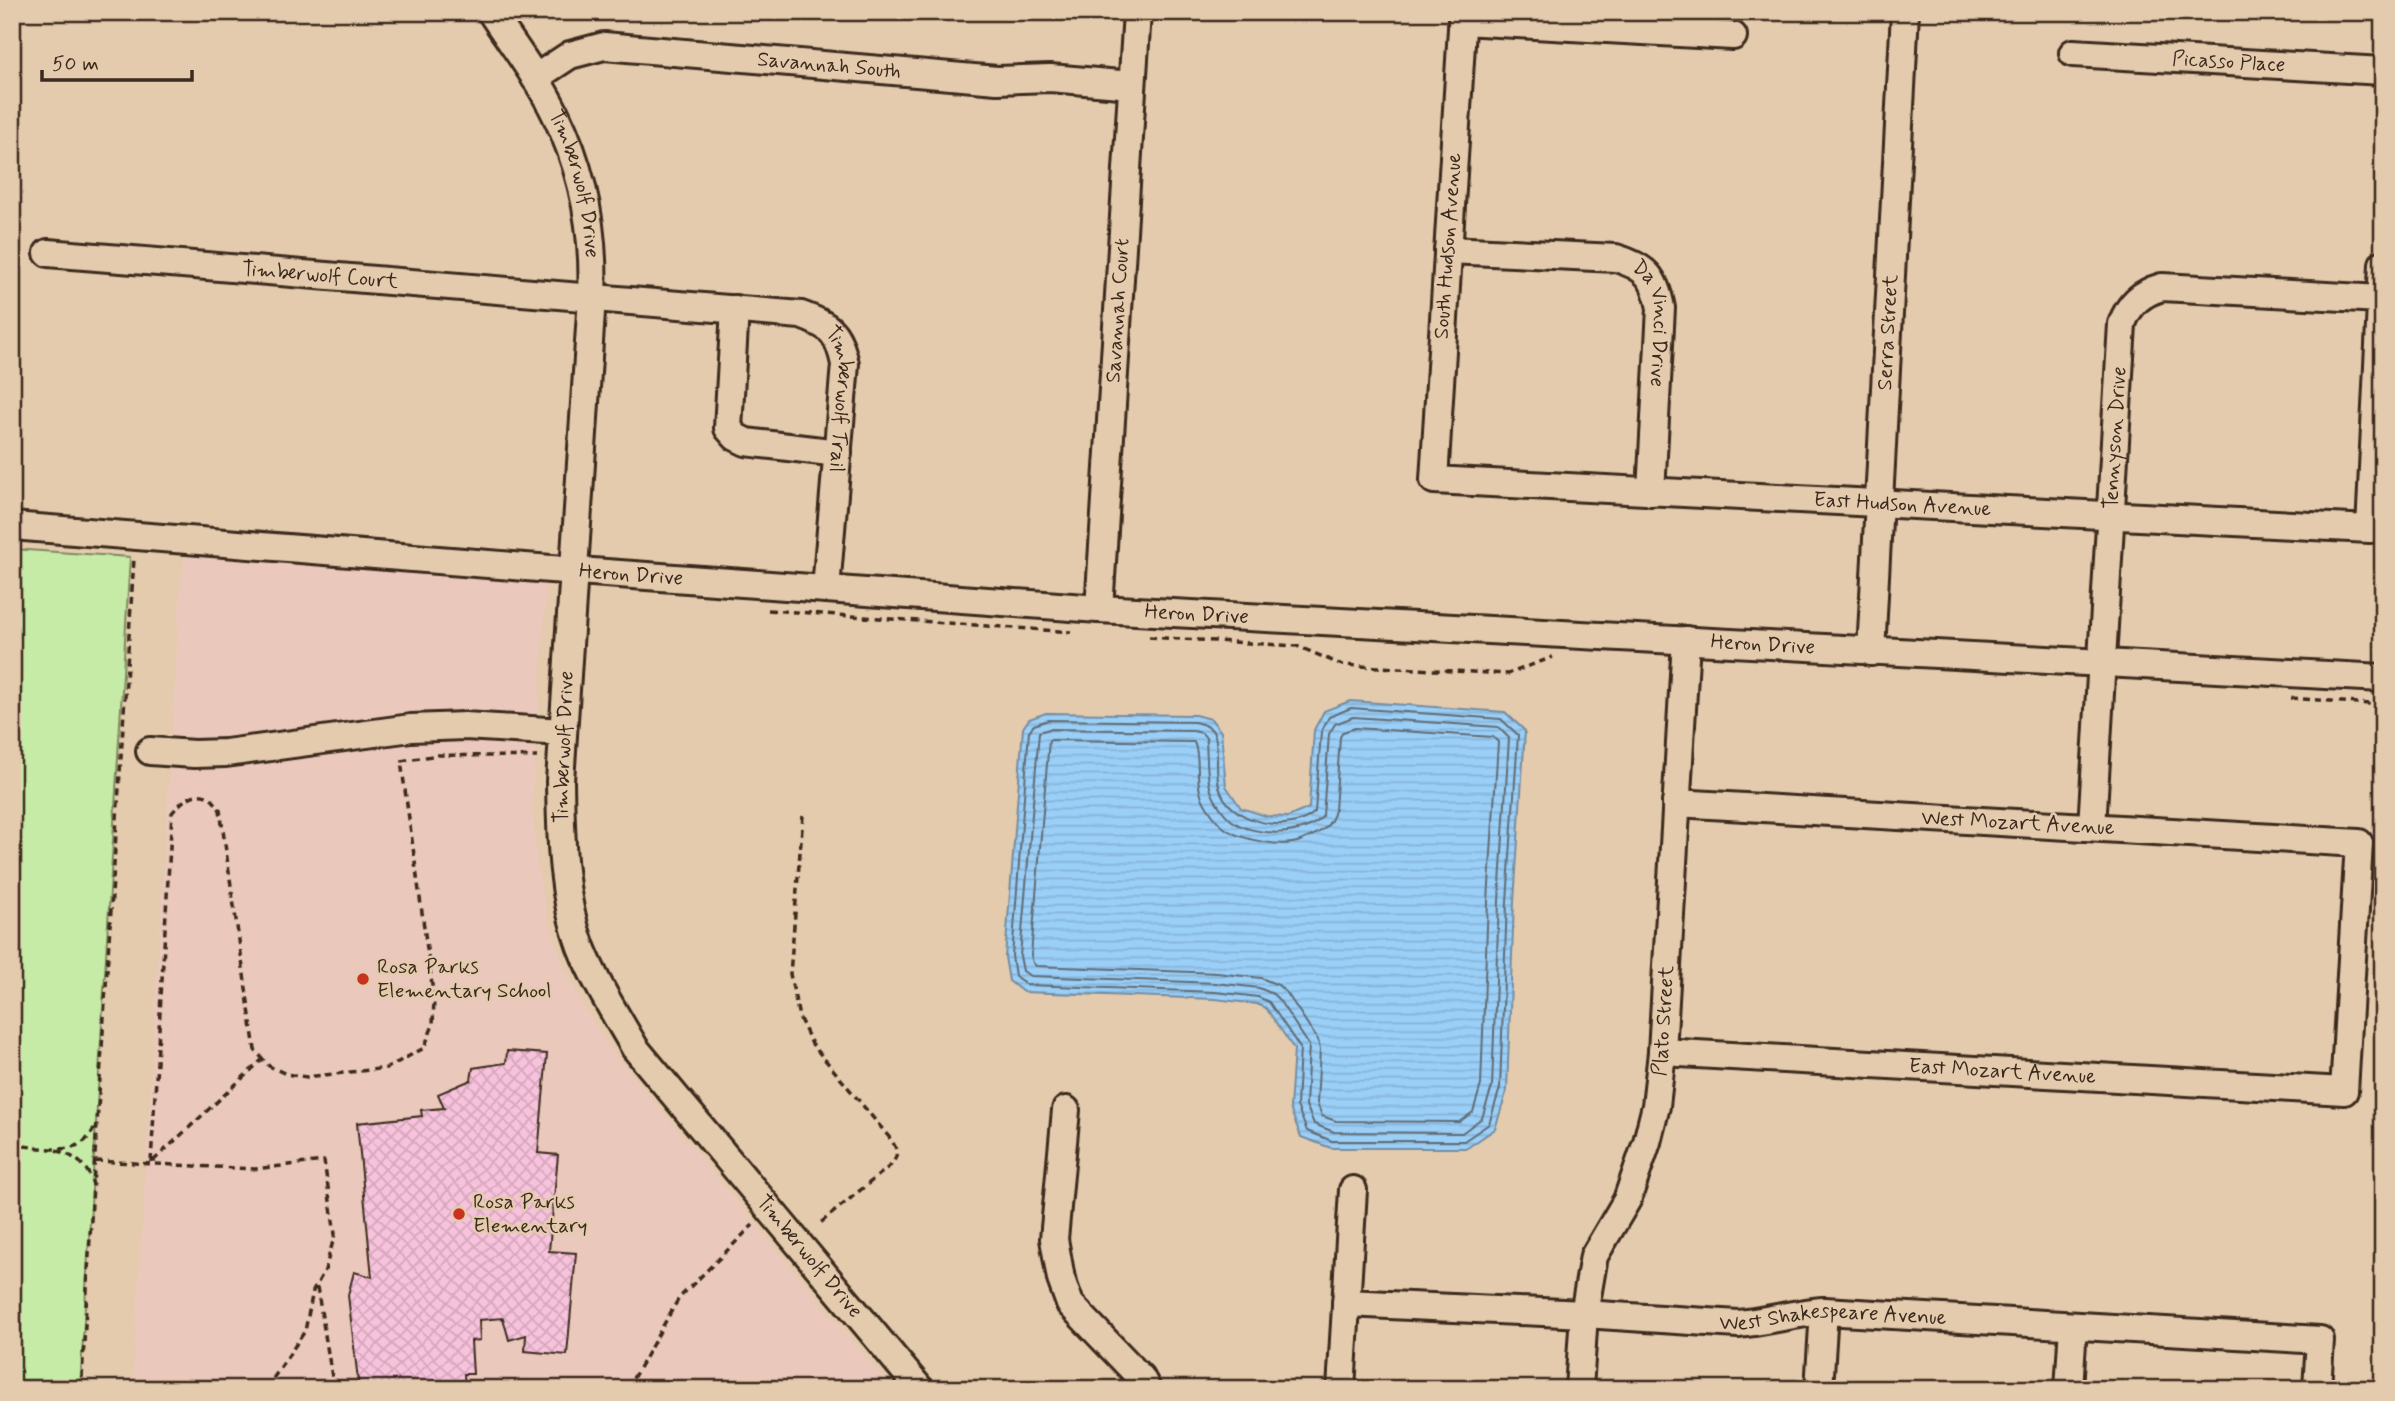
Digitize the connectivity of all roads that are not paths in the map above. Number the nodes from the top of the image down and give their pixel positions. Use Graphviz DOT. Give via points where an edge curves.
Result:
graph roads {
  1 [pos="491,12"];
  2 [pos="1138,12"];
  3 [pos="1905,12"];
  4 [pos="1462,17"];
  5 [pos="1733,36"];
  6 [pos="2073,53"];
  7 [pos="2383,71"];
  8 [pos="535,78"];
  9 [pos="1132,85"];
  10 [pos="1448,250"];
  11 [pos="48,253"];
  12 [pos="2383,264"];
  13 [pos="592,297"];
  14 [pos="2381,299"];
  15 [pos="735,309"];
  16 [pos="838,453"];
  17 [pos="1434,480"];
  18 [pos="1651,492"];
  19 [pos="1880,504"];
  20 [pos="2109,517"];
  21 [pos="12,526"];
  22 [pos="573,571"];
  23 [pos="826,589"];
  24 [pos="1099,610"];
  25 [pos="1686,640"];
  26 [pos="1871,652"];
  27 [pos="2100,663"];
  28 [pos="2383,678"];
  29 [pos="563,732"];
  30 [pos="150,751"];
  31 [pos="1676,803"];
  32 [pos="2092,827"];
  33 [pos="1662,1052"];
  34 [pos="2344,1091"];
  35 [pos="1066,1110"];
  36 [pos="1353,1191"];
  37 [pos="1346,1303"];
  38 [pos="1824,1311"];
  39 [pos="1584,1314"];
  40 [pos="2073,1326"];
  41 [pos="920,1389"];
  42 [pos="1147,1389"];
  43 [pos="1341,1389"];
  44 [pos="1579,1389"];
  45 [pos="1819,1389"];
  46 [pos="2069,1389"];
  47 [pos="2317,1389"];
  1 -- 8 [label="street, Timberwolf Drive"];
  2 -- 9 [label="street, Savannah Court"];
  3 -- 19 [label="street, Serra Street"];
  4 -- 5 [label="street"];
  4 -- 10 [label="street, South Hudson Avenue"];
  6 -- 7 [label="street, Picasso Place"];
  8 -- 9 [label="street, Savannah South" via="570,55 604,46 997,80 1049,78"];
  8 -- 13 [label="street, Timberwolf Drive" via="560,125 583,189 591,230"];
  9 -- 24 [label="street, Savannah Court"];
  10 -- 17 [label="street, South Hudson Avenue"];
  10 -- 18 [label="street, Da Vinci Drive" via="1616,258 1649,274 1661,308"];
  11 -- 13 [label="street, Timberwolf Court"];
  12 -- 14 [label="street"];
  13 -- 15 [label="street, Timberwolf Trail"];
  13 -- 22 [label="street, Timberwolf Drive"];
  14 -- 20 [label="street, Tennyson Drive" via="2162,288 2136,299 2122,324"];
  14 -- 20 [label="street, East Hudson Avenue" via="2370,530"];
  15 -- 16 [label="street, Timberwolf Trail" via="801,315 830,327 845,364"];
  15 -- 16 [label="street" via="728,428 746,442"];
  16 -- 23 [label="street, Timberwolf Trail"];
  17 -- 18 [label="street, East Hudson Avenue"];
  18 -- 19 [label="street, East Hudson Avenue"];
  19 -- 20 [label="street, East Hudson Avenue"];
  19 -- 26 [label="street, Serra Street"];
  20 -- 27 [label="street, Tennyson Drive"];
  21 -- 22 [label="street, Heron Drive"];
  22 -- 23 [label="street, Heron Drive"];
  22 -- 29 [label="street, Timberwolf Drive"];
  23 -- 24 [label="street, Heron Drive"];
  24 -- 25 [label="street, Heron Drive"];
  25 -- 26 [label="street, Heron Drive"];
  25 -- 31 [label="street, Plato Street"];
  26 -- 27 [label="street, Heron Drive"];
  27 -- 28 [label="street, Heron Drive"];
  27 -- 32 [label="street, Tennyson Drive"];
  29 -- 30 [label="street" via="411,728 238,752"];
  29 -- 41 [label="street, Timberwolf Drive" via="561,838 566,890 581,946 607,1000 635,1048"];
  31 -- 32 [label="street, West Mozart Avenue"];
  31 -- 33 [label="street, Plato Street"];
  32 -- 34 [label="street, West Mozart Avenue" via="2359,843"];
  33 -- 34 [label="street, East Mozart Avenue"];
  33 -- 39 [label="street, Plato Street" via="1647,1142 1627,1200 1594,1256"];
  35 -- 42 [label="street" via="1054,1238 1061,1279 1070,1304"];
  36 -- 37 [label="street"];
  37 -- 39 [label="street, West Shakespeare Avenue"];
  37 -- 43 [label="street"];
  38 -- 39 [label="street, West Shakespeare Avenue" via="1738,1324"];
  38 -- 40 [label="street, West Shakespeare Avenue"];
  38 -- 45 [label="street"];
  39 -- 44 [label="street, Plato Street"];
  40 -- 46 [label="street"];
  40 -- 47 [label="street, West Shakespeare Avenue" via="2320,1340"];
}
